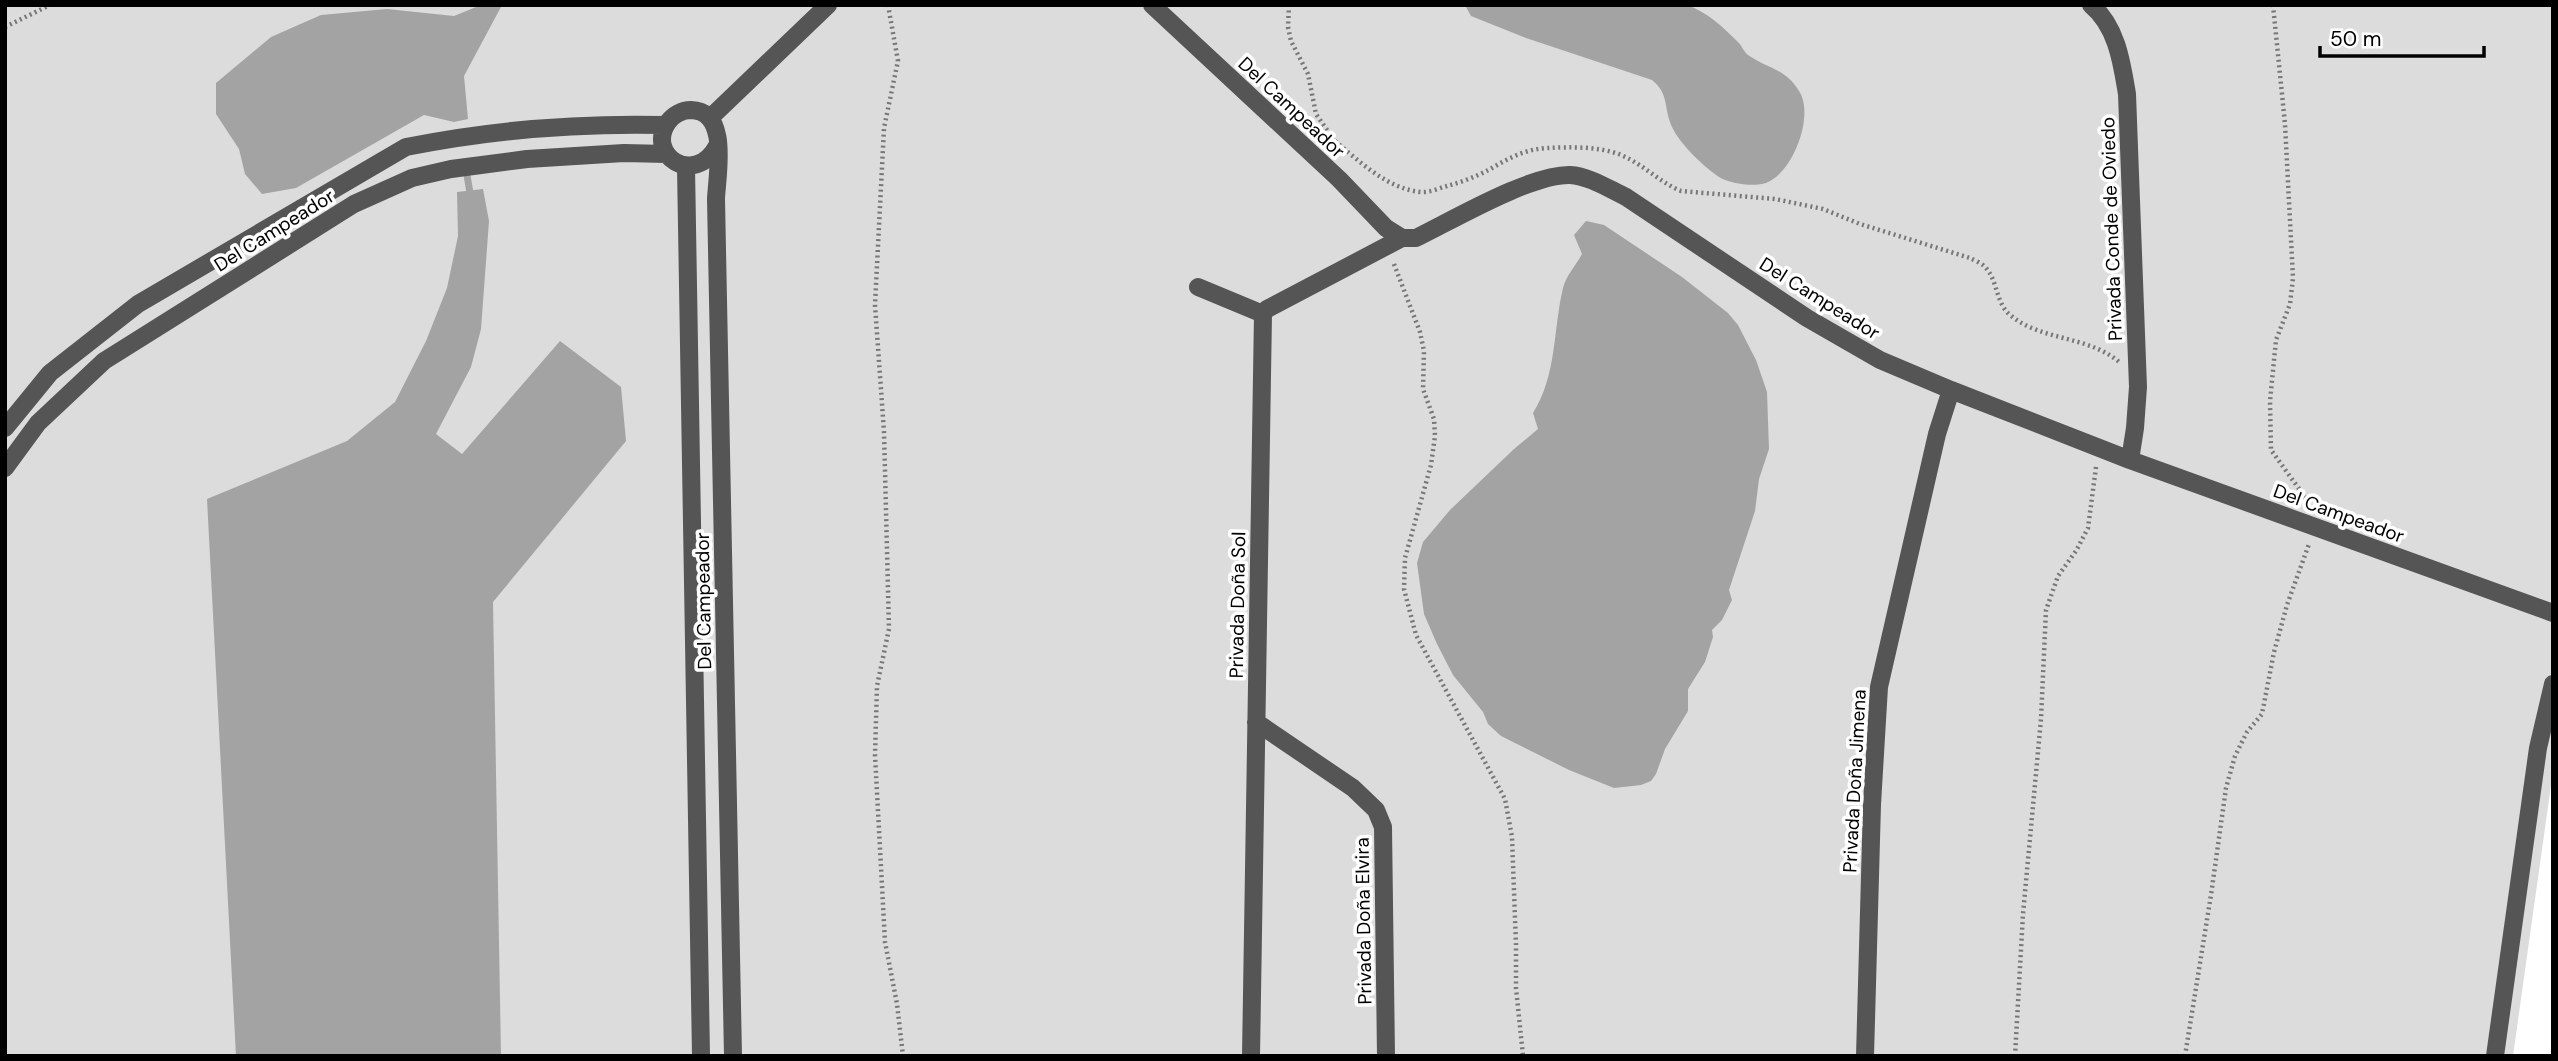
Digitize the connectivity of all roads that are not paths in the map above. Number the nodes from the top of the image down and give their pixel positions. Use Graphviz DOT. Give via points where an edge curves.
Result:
graph roads {
  1 [pos="1152,5"];
  2 [pos="2091,5"];
  3 [pos="821,8"];
  4 [pos="710,118"];
  5 [pos="665,125"];
  6 [pos="718,146"];
  7 [pos="667,154"];
  8 [pos="686,167"];
  9 [pos="1402,238"];
  10 [pos="1198,287"];
  11 [pos="1263,314"];
  12 [pos="1951,390"];
  13 [pos="5,428"];
  14 [pos="2130,460"];
  15 [pos="5,468"];
  16 [pos="723,537"];
  17 [pos="692,538"];
  18 [pos="2553,613"];
  19 [pos="2553,684"];
  20 [pos="1256,722"];
  21 [pos="697,867"];
  22 [pos="729,869"];
  23 [pos="701,1056"];
  24 [pos="733,1056"];
  25 [pos="1251,1056"];
  26 [pos="1385,1056"];
  27 [pos="1865,1056"];
  28 [pos="2495,1056"];
  1 -- 9 [label="street, Del Campeador" via="1386,228"];
  2 -- 14 [label="street, Privada Conde de Oviedo" via="2119,51 2127,94 2138,387"];
  3 -- 4 [label="street"];
  4 -- 5 [label="street, Del Campeador" via="691,110"];
  4 -- 6 [label="street, Del Campeador" via="719,136"];
  5 -- 7 [label="street"];
  5 -- 13 [label="street, Del Campeador" via="520,131 406,147 138,304 50,373"];
  6 -- 8 [label="street" via="711,158"];
  6 -- 16 [label="street, Del Campeador"];
  7 -- 8 [label="street"];
  7 -- 15 [label="street, Del Campeador" via="527,159 451,169 412,178 354,204 104,361 38,423"];
  8 -- 17 [label="street, Del Campeador"];
  9 -- 11 [label="street"];
  9 -- 12 [label="street, Del Campeador" via="1416,238 1539,181 1572,175 1626,197 1880,360"];
  10 -- 11 [label="street"];
  11 -- 20 [label="street, Privada Doña Sol"];
  12 -- 14 [label="street, Del Campeador"];
  12 -- 27 [label="street, Privada Doña Jimena" via="1879,687"];
  14 -- 18 [label="street, Del Campeador"];
  16 -- 17 [label="street"];
  16 -- 22 [label="street, Del Campeador"];
  17 -- 21 [label="street, Del Campeador"];
  19 -- 28 [label="street" via="2538,748"];
  20 -- 25 [label="street, Privada Doña Sol"];
  20 -- 26 [label="street, Privada Doña Elvira" via="1353,788 1376,810 1384,827"];
  21 -- 22 [label="street"];
  21 -- 23 [label="street, Del Campeador"];
  22 -- 24 [label="street, Del Campeador"];
}
